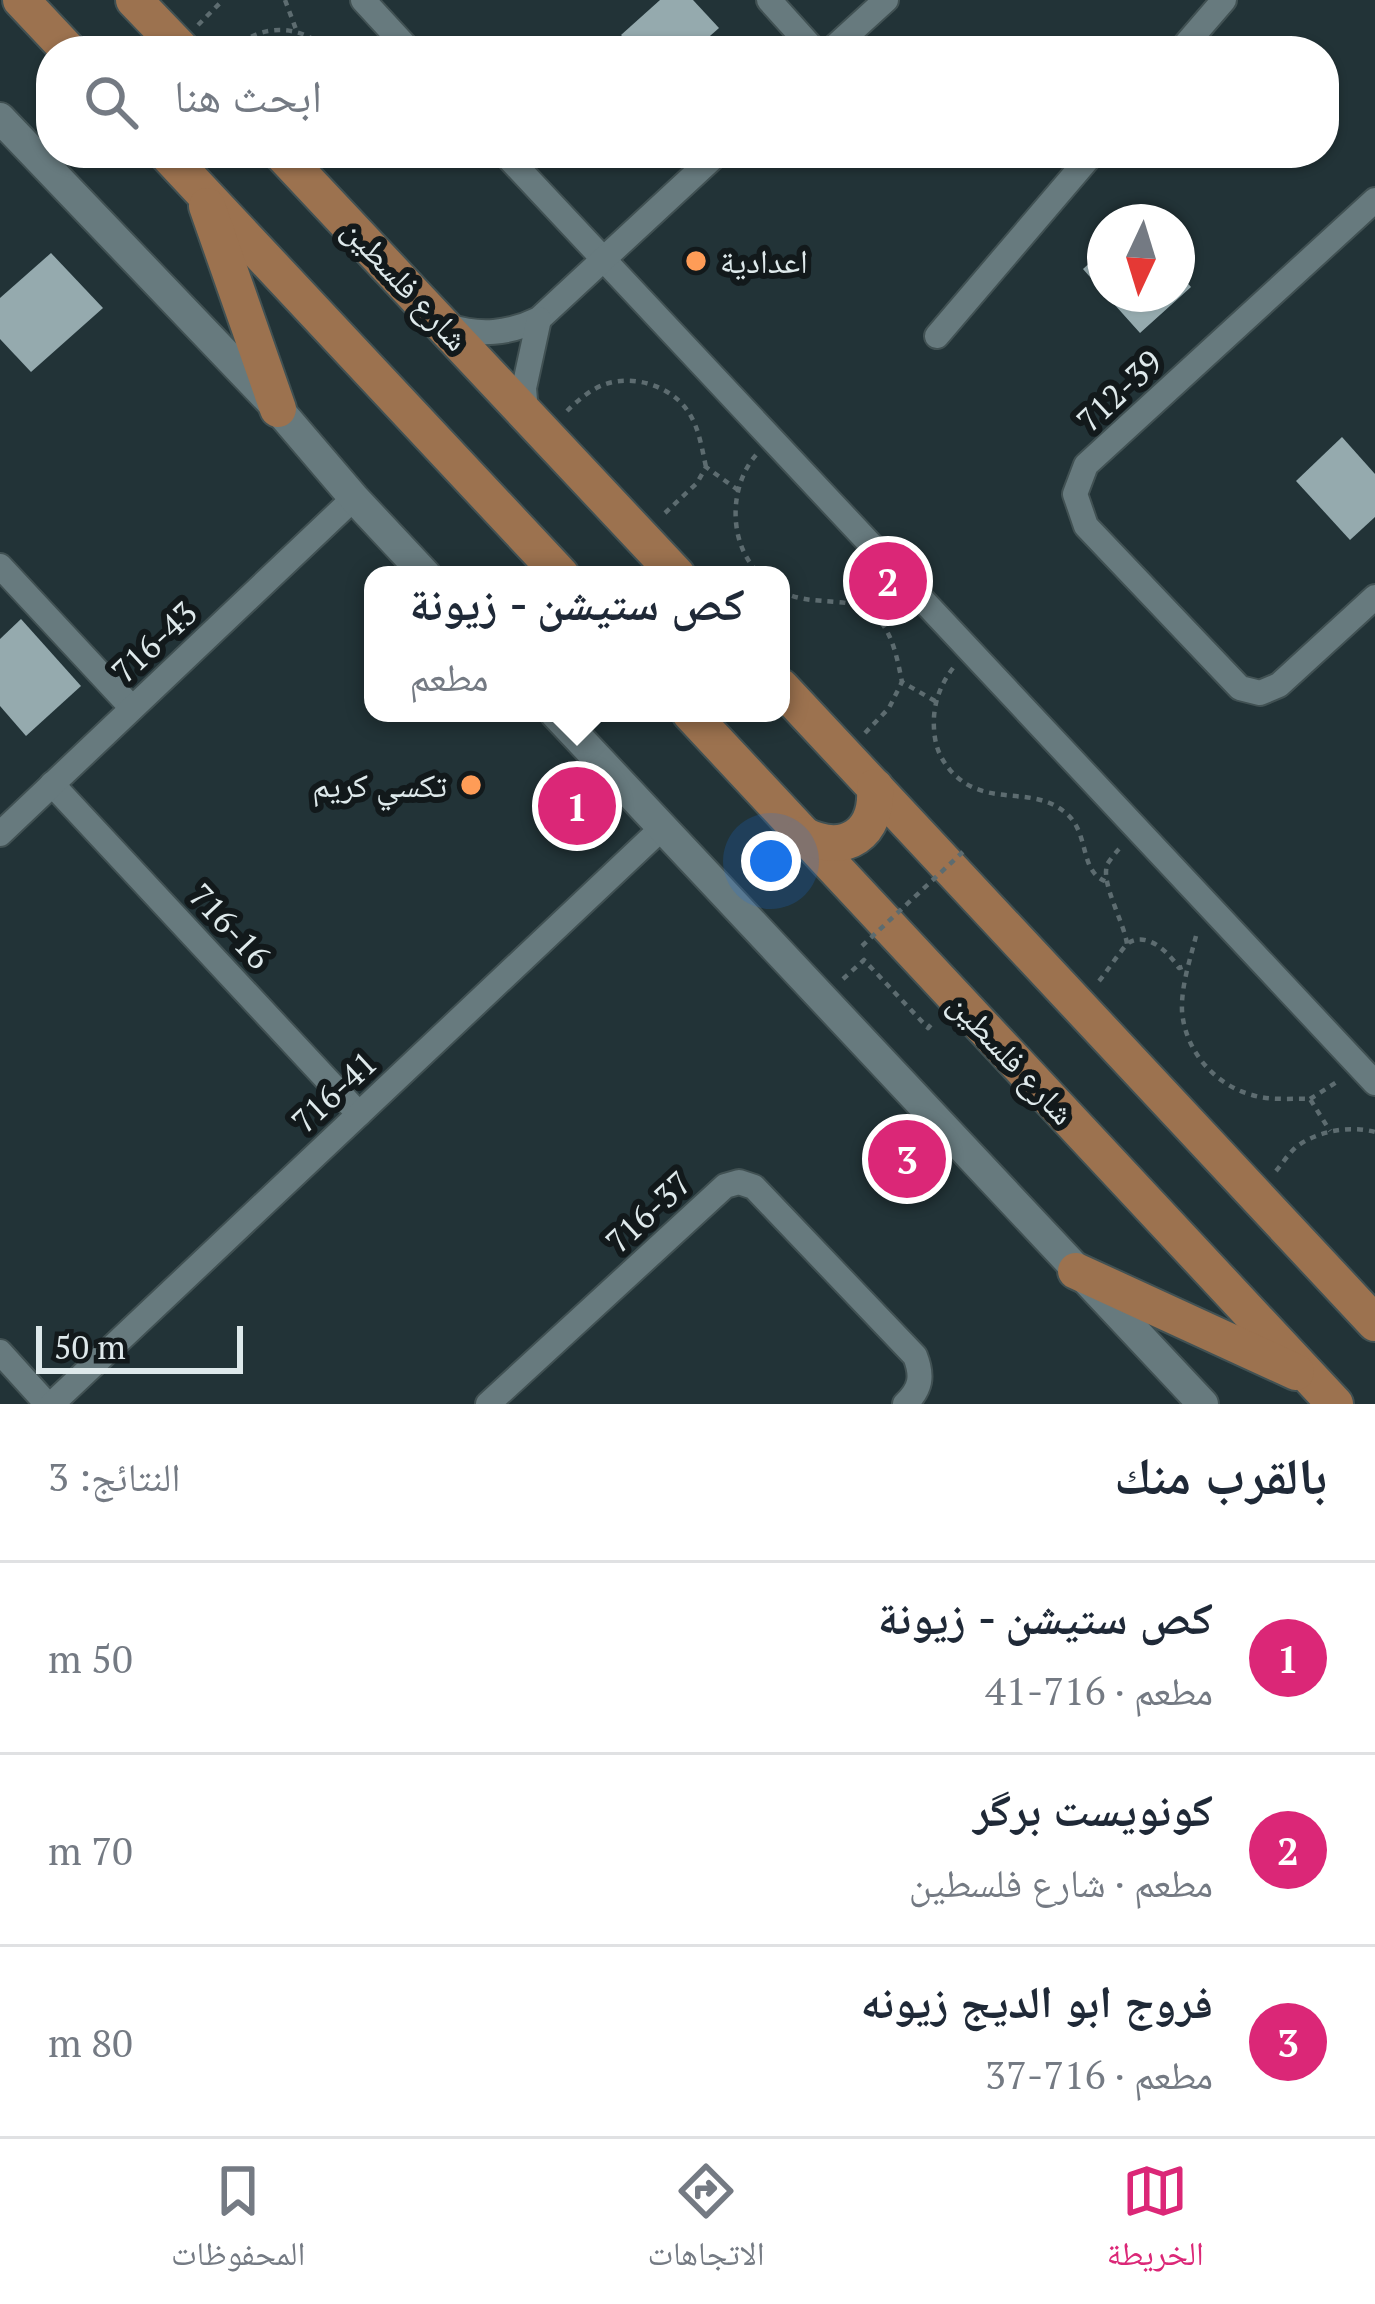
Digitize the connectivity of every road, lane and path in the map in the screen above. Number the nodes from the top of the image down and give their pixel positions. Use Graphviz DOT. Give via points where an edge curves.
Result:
graph roads {
  1 [pos="21,0"];
  2 [pos="134,0"];
  3 [pos="285,0"];
  4 [pos="363,0"];
  5 [pos="769,0"];
  6 [pos="886,0"];
  7 [pos="1224,0"];
  8 [pos="297,32"];
  9 [pos="55,36"];
  10 [pos="169,36"];
  11 [pos="252,36"];
  12 [pos="308,36"];
  13 [pos="396,36"];
  14 [pos="801,36"];
  15 [pos="846,36"];
  16 [pos="1193,36"];
  17 [pos="0,118"];
  18 [pos="36,156"];
  19 [pos="48,168"];
  20 [pos="180,168"];
  21 [pos="295,168"];
  22 [pos="518,168"];
  23 [pos="702,168"];
  24 [pos="1080,168"];
  25 [pos="202,192"];
  26 [pos="1375,200"];
  27 [pos="602,259"];
  28 [pos="539,319"];
  29 [pos="446,325"];
  30 [pos="937,336"];
  31 [pos="278,409"];
  32 [pos="536,423"];
  33 [pos="772,440"];
  34 [pos="706,467"];
  35 [pos="738,490"];
  36 [pos="354,498"];
  37 [pos="641,536"];
  38 [pos="0,566"];
  39 [pos="418,566"];
  40 [pos="553,566"];
  41 [pos="669,566"];
  42 [pos="754,566"];
  43 [pos="790,595"];
  44 [pos="1375,597"];
  45 [pos="970,652"];
  46 [pos="902,682"];
  47 [pos="790,697"];
  48 [pos="935,701"];
  49 [pos="132,708"];
  50 [pos="563,722"];
  51 [pos="698,722"];
  52 [pos="844,754"];
  53 [pos="52,784"];
  54 [pos="874,787"];
  55 [pos="662,828"];
  56 [pos="1139,832"];
  57 [pos="0,834"];
  58 [pos="803,835"];
  59 [pos="967,848"];
  60 [pos="1107,882"];
  61 [pos="1196,936"];
  62 [pos="1127,944"];
  63 [pos="864,960"];
  64 [pos="1188,965"];
  65 [pos="1078,1005"];
  66 [pos="1366,1074"];
  67 [pos="1310,1099"];
  68 [pos="359,1114"];
  69 [pos="1330,1131"];
  70 [pos="1375,1132"];
  71 [pos="1256,1196"];
  72 [pos="1076,1271"];
  73 [pos="1375,1323"];
  74 [pos="0,1352"];
  75 [pos="1323,1391"];
  76 [pos="50,1404"];
  77 [pos="488,1404"];
  78 [pos="905,1404"];
  79 [pos="1203,1404"];
  1 -- 9 [label="main road"];
  2 -- 10 [label="main road"];
  3 -- 8 [label="path"];
  4 -- 13 [label="street"];
  5 -- 14 [label="street"];
  6 -- 15 [label="street"];
  7 -- 16 [label="street"];
  8 -- 11 [label="path"];
  8 -- 12 [label="path"];
  17 -- 18 [label="street"];
  19 -- 31 [label="street"];
  20 -- 25 [label="main road"];
  21 -- 29 [label="main road, شارع فلسطين"];
  22 -- 27 [label="street"];
  23 -- 27 [label="street"];
  24 -- 30 [label="street"];
  25 -- 31 [label="main road"];
  25 -- 40 [label="main road"];
  26 -- 44 [label="street, 712-39" via="1086,465 1075,494 1086,526 1240,688 1259,693 1280,685"];
  27 -- 28 [label="street"];
  27 -- 33 [label="street"];
  28 -- 29 [label="street" via="494,333"];
  28 -- 32 [label="street" via="524,388"];
  29 -- 32 [label="main road, شارع فلسطين"];
  31 -- 36 [label="street"];
  32 -- 34 [label="path" via="604,384 645,382 689,412"];
  32 -- 37 [label="main road, شارع فلسطين"];
  33 -- 35 [label="path" via="750,461"];
  33 -- 45 [label="street"];
  34 -- 35 [label="path"];
  34 -- 37 [label="path"];
  35 -- 42 [label="path" via="738,535"];
  36 -- 39 [label="street"];
  36 -- 49 [label="street, 716-43"];
  37 -- 41 [label="main road, شارع فلسطين"];
  38 -- 49 [label="street"];
  43 -- 46 [label="path" via="872,613 892,638"];
  45 -- 48 [label="path"];
  45 -- 56 [label="street"];
  46 -- 48 [label="path"];
  46 -- 52 [label="path" via="889,708"];
  47 -- 52 [label="main road"];
  48 -- 60 [label="path" via="936,748 945,765 982,793 1052,803 1082,832 1090,871"];
  49 -- 53 [label="street, 716-43"];
  50 -- 55 [label="street"];
  51 -- 58 [label="main road, شارع فلسطين"];
  52 -- 54 [label="main road"];
  53 -- 57 [label="street, 716-43"];
  53 -- 68 [label="street, 716-16"];
  54 -- 58 [label="main road" via="870,824 856,837 839,844"];
  54 -- 65 [label="main road"];
  55 -- 68 [label="street, 716-41"];
  55 -- 72 [label="street"];
  56 -- 60 [label="path" via="1107,865"];
  56 -- 66 [label="street"];
  58 -- 75 [label="main road, شارع فلسطين"];
  59 -- 63 [label="path, bridge" via="862,946 934,1023 928,1028"];
  60 -- 62 [label="path"];
  61 -- 64 [label="path"];
  62 -- 64 [label="path" via="1157,944 1179,968"];
  62 -- 65 [label="path"];
  64 -- 67 [label="path" via="1182,1014 1212,1075 1251,1095"];
  65 -- 71 [label="main road"];
  66 -- 67 [label="path"];
  67 -- 69 [label="path"];
  68 -- 76 [label="street, 716-41"];
  69 -- 70 [label="path"];
  69 -- 71 [label="path" via="1296,1147"];
  71 -- 73 [label="main road"];
  72 -- 75 [label="main road"];
  72 -- 79 [label="street"];
  74 -- 76 [label="street"];
  77 -- 78 [label="street, 716-37" via="725,1186 740,1183 754,1187 915,1355 922,1372"];
}
